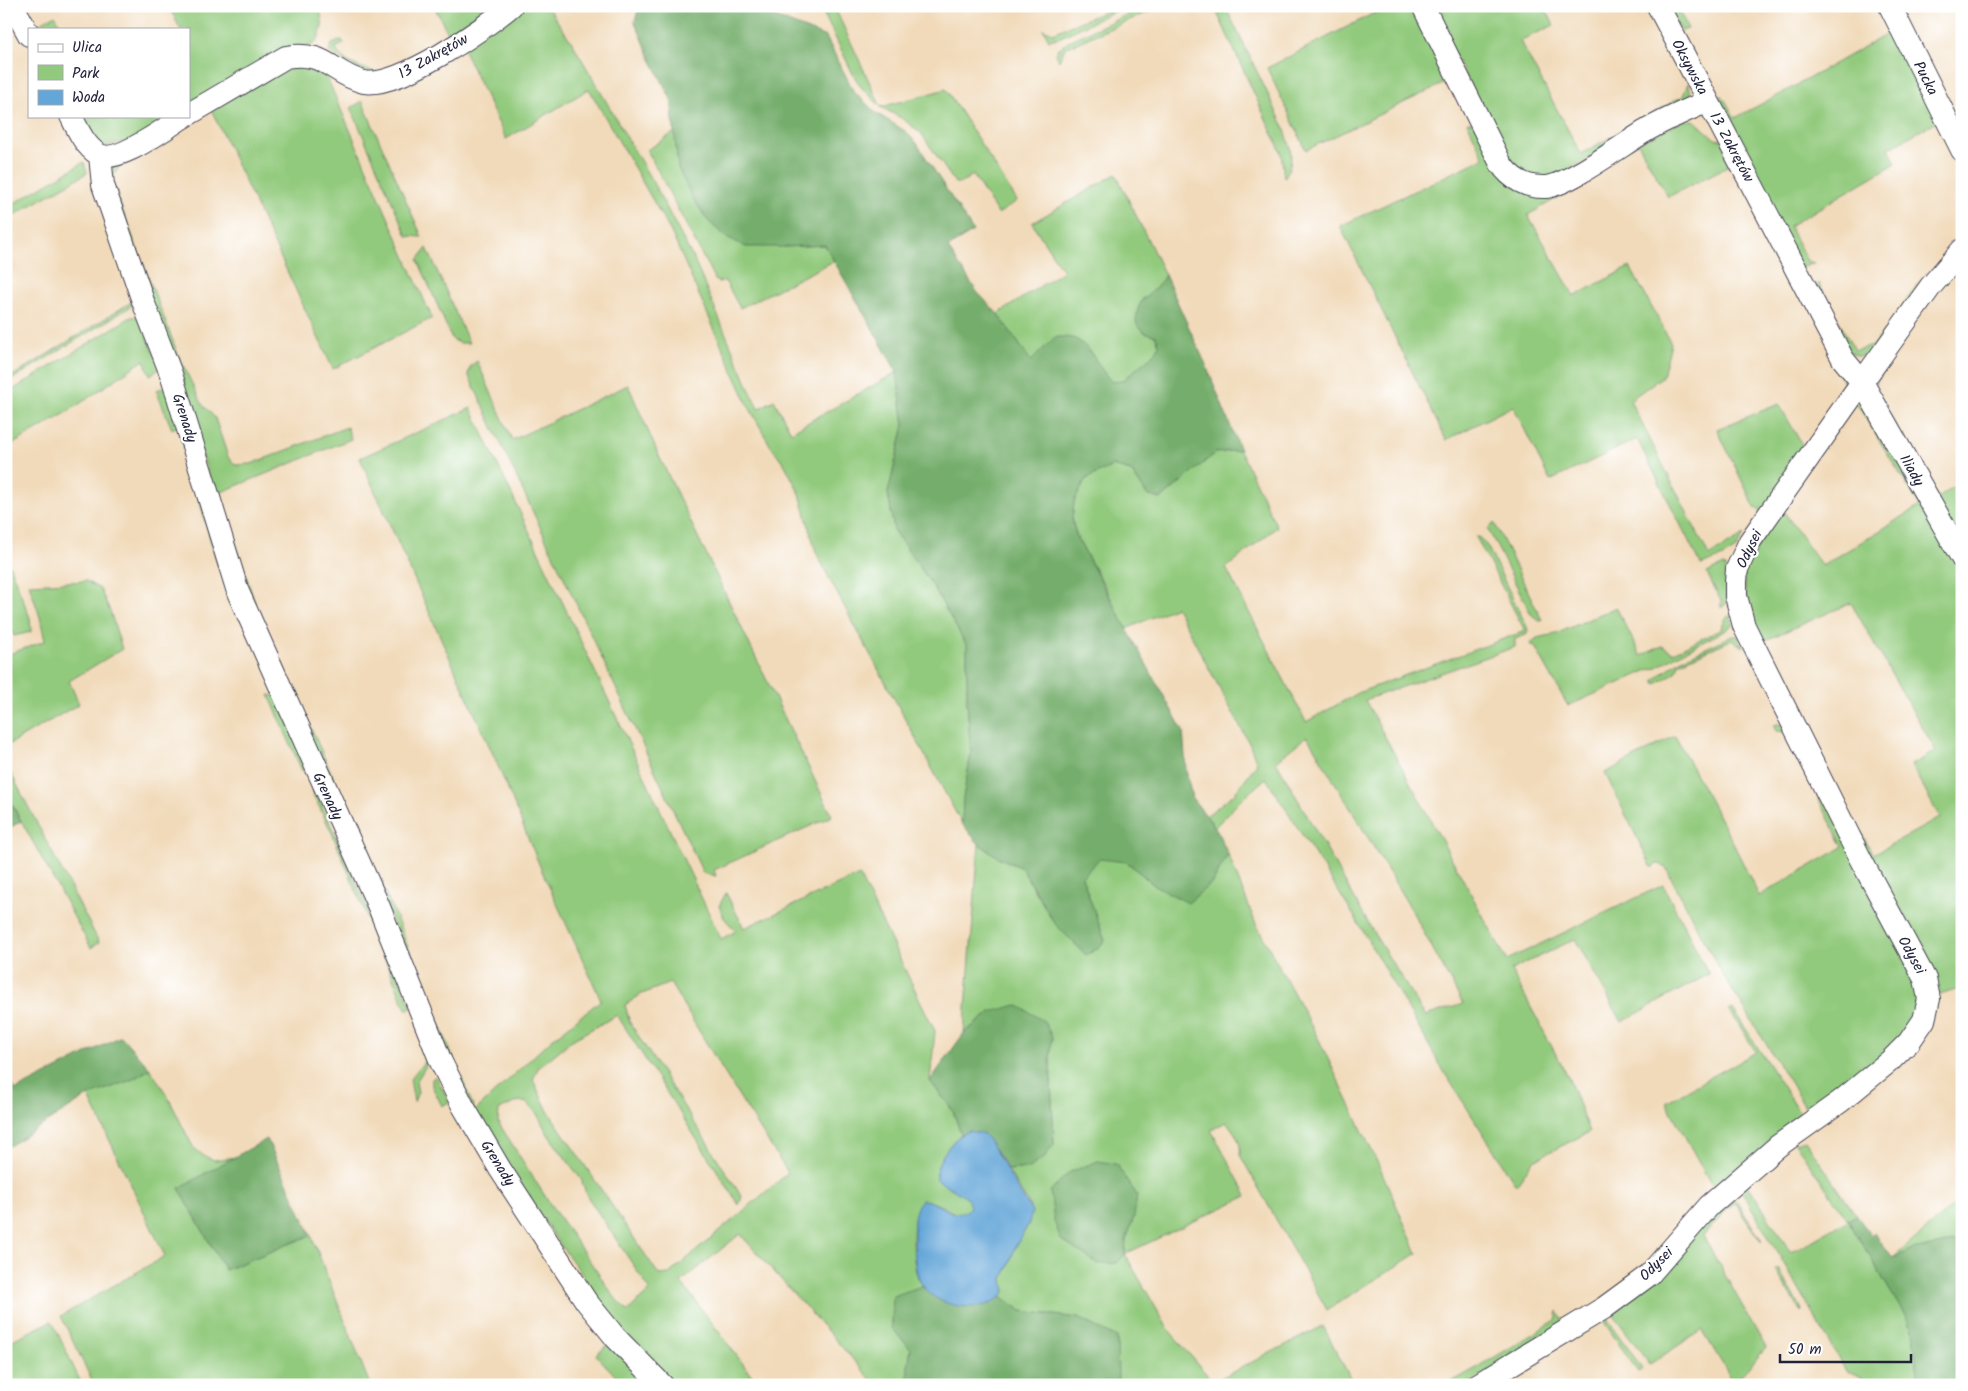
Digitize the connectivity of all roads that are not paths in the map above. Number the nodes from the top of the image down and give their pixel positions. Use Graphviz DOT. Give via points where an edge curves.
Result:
graph roads {
  1 [pos="13,6"];
  2 [pos="511,6"];
  3 [pos="1423,6"];
  4 [pos="1658,6"];
  5 [pos="1890,6"];
  6 [pos="28,33"];
  7 [pos="1708,101"];
  8 [pos="190,113"];
  9 [pos="72,118"];
  10 [pos="182,118"];
  11 [pos="1962,150"];
  12 [pos="100,156"];
  13 [pos="1962,250"];
  14 [pos="1862,382"];
  15 [pos="1962,558"];
  16 [pos="662,1385"];
  17 [pos="1476,1385"];
  1 -- 6 [label="street"];
  2 -- 8 [label="street, 13 Zakrętów" via="415,69 386,81 365,82 314,56 298,55 286,57"];
  3 -- 7 [label="street, 13 Zakrętów" via="1501,164 1512,177 1528,185 1547,187 1564,182 1650,129"];
  4 -- 7 [label="street, Oksywska"];
  5 -- 11 [label="street, Pucka"];
  7 -- 14 [label="street, 13 Zakrętów" via="1843,360"];
  9 -- 12 [label="street" via="84,141"];
  10 -- 12 [label="street" via="125,153"];
  12 -- 16 [label="street, Grenady" via="103,185 171,374 238,592 379,907 441,1062 500,1169 586,1301 616,1338"];
  13 -- 14 [label="street" via="1931,286"];
  14 -- 15 [label="street, Iliady"];
  14 -- 17 [label="street, Odysei" via="1750,540 1737,568 1736,596 1750,639 1860,860 1925,979 1929,999 1924,1020 1909,1042 1869,1079 1778,1146 1709,1206 1649,1274 1604,1308"];
}
